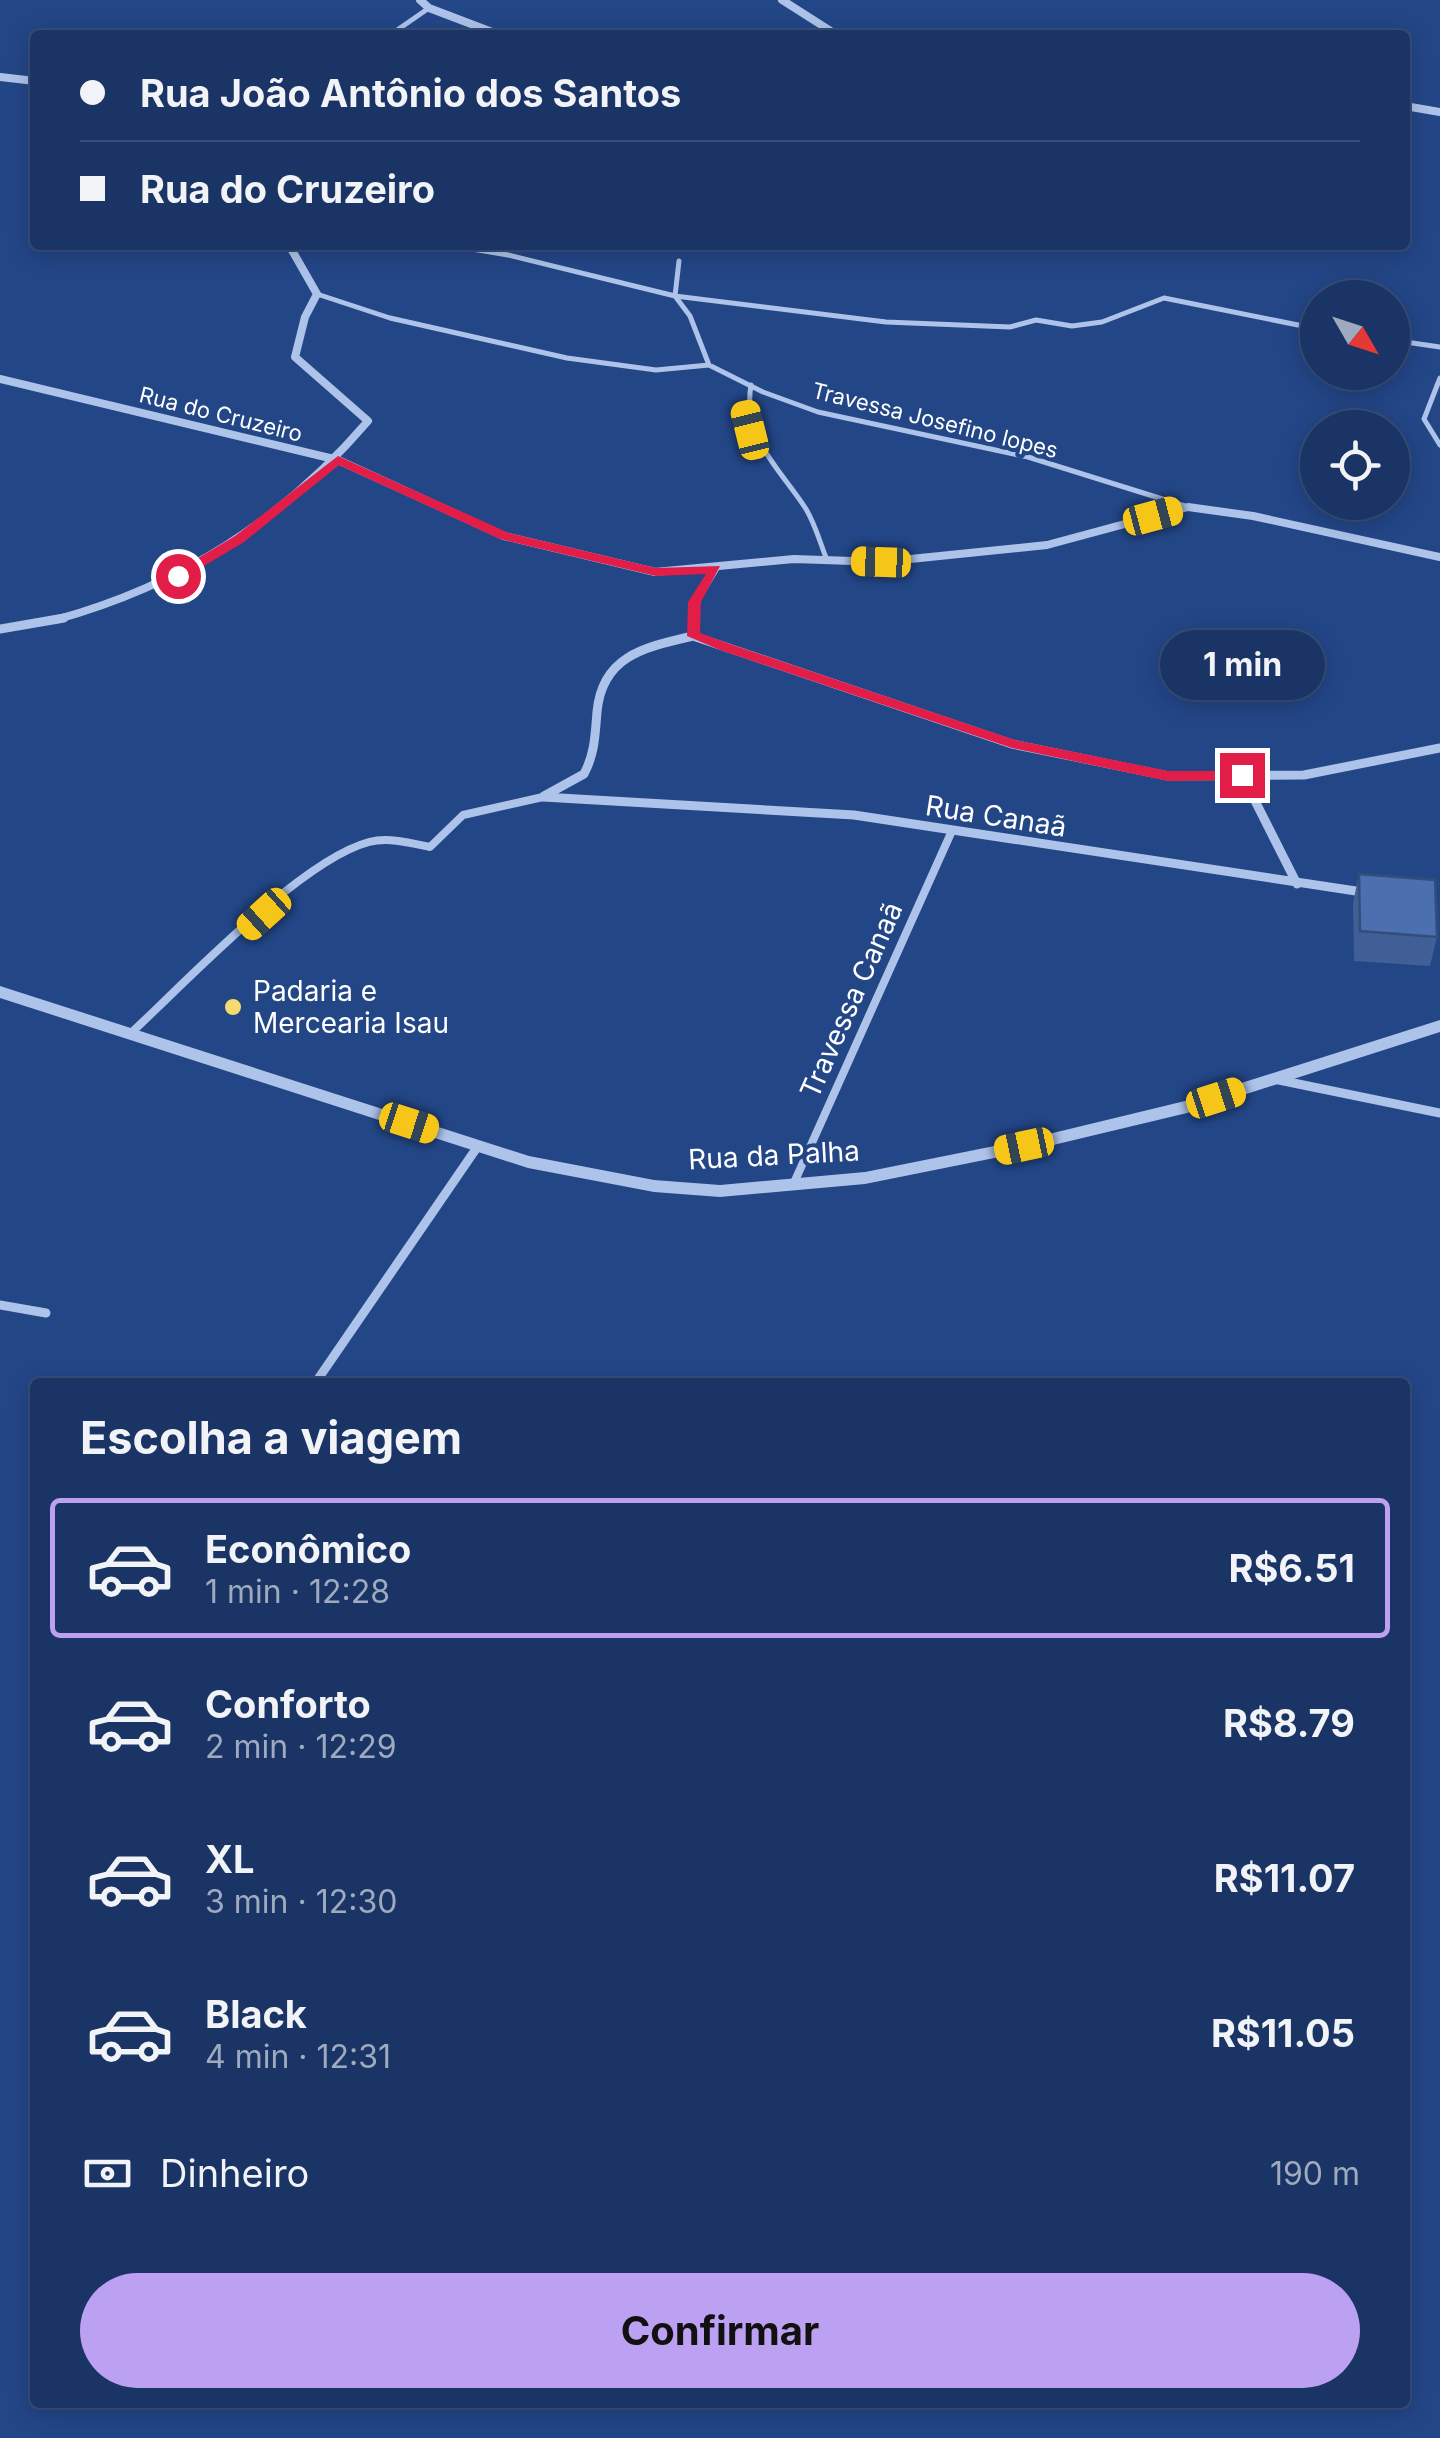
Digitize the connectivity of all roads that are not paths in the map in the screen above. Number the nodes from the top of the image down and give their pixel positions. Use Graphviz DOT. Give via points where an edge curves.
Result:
graph roads {
  1 [pos="420,0"];
  2 [pos="782,0"];
  3 [pos="429,8"];
  4 [pos="397,30"];
  5 [pos="487,30"];
  6 [pos="828,30"];
  7 [pos="0,77"];
  8 [pos="30,80"];
  9 [pos="1410,107"];
  10 [pos="1440,112"];
  11 [pos="293,250"];
  12 [pos="478,250"];
  13 [pos="679,261"];
  14 [pos="317,294"];
  15 [pos="675,296"];
  16 [pos="1300,325"];
  17 [pos="1410,343"];
  18 [pos="1440,347"];
  19 [pos="709,366"];
  20 [pos="1440,378"];
  21 [pos="0,379"];
  22 [pos="751,386"];
  23 [pos="1440,446"];
  24 [pos="338,460"];
  25 [pos="1188,507"];
  26 [pos="1440,557"];
  27 [pos="827,560"];
  28 [pos="715,569"];
  29 [pos="0,629"];
  30 [pos="694,636"];
  31 [pos="1440,748"];
  32 [pos="1242,775"];
  33 [pos="543,797"];
  34 [pos="951,833"];
  35 [pos="1297,884"];
  36 [pos="1383,894"];
  37 [pos="0,992"];
  38 [pos="1440,1026"];
  39 [pos="131,1033"];
  40 [pos="1273,1079"];
  41 [pos="1440,1113"];
  42 [pos="478,1146"];
  43 [pos="792,1186"];
  44 [pos="0,1305"];
  45 [pos="46,1313"];
  46 [pos="319,1378"];
  1 -- 3 [label="street"];
  2 -- 6 [label="street"];
  3 -- 4 [label="lane"];
  3 -- 5 [label="street"];
  7 -- 8 [label="street"];
  9 -- 10 [label="street"];
  11 -- 14 [label="street"];
  12 -- 15 [label="lane"];
  13 -- 15 [label="lane"];
  14 -- 19 [label="lane" via="390,318 567,358 656,370"];
  14 -- 24 [label="street" via="295,357 368,422"];
  15 -- 16 [label="lane" via="886,322 1010,327 1036,320 1102,322 1164,298"];
  15 -- 19 [label="lane"];
  17 -- 18 [label="lane"];
  19 -- 22 [label="lane, Travessa Josefino lopes"];
  20 -- 23 [label="lane" via="1424,419"];
  21 -- 24 [label="street, Rua do Cruzeiro"];
  22 -- 25 [label="lane, Travessa Josefino lopes" via="818,412 1028,457"];
  22 -- 27 [label="lane" via="744,406 750,430 815,524"];
  24 -- 28 [label="street, Rua do Cruzeiro" via="504,536 656,572"];
  24 -- 29 [label="street" via="239,539 154,590 99,612"];
  25 -- 26 [label="street"];
  25 -- 27 [label="street, Rua do Cruzeiro" via="1047,545 881,562"];
  27 -- 28 [label="street, Rua do Cruzeiro"];
  28 -- 30 [label="street" via="694,602"];
  30 -- 32 [label="street" via="1012,744 1168,776"];
  30 -- 33 [label="street" via="628,653 604,678 593,717 594,750 583,777"];
  31 -- 32 [label="street" via="1304,774"];
  32 -- 35 [label="street"];
  33 -- 34 [label="street, Rua Canaã" via="802,811"];
  33 -- 39 [label="lane" via="463,815 430,847 372,841 346,850 290,890"];
  34 -- 35 [label="street, Rua Canaã"];
  34 -- 43 [label="lane, Travessa Canaã"];
  35 -- 36 [label="street, Rua Canaã"];
  37 -- 39 [label="street, Rua da Palha"];
  38 -- 40 [label="street, Rua da Palha"];
  39 -- 42 [label="street, Rua da Palha"];
  40 -- 41 [label="street"];
  40 -- 43 [label="street, Rua da Palha" via="1024,1146"];
  42 -- 43 [label="street, Rua da Palha" via="654,1186"];
  42 -- 46 [label="street"];
  44 -- 45 [label="street"];
}
